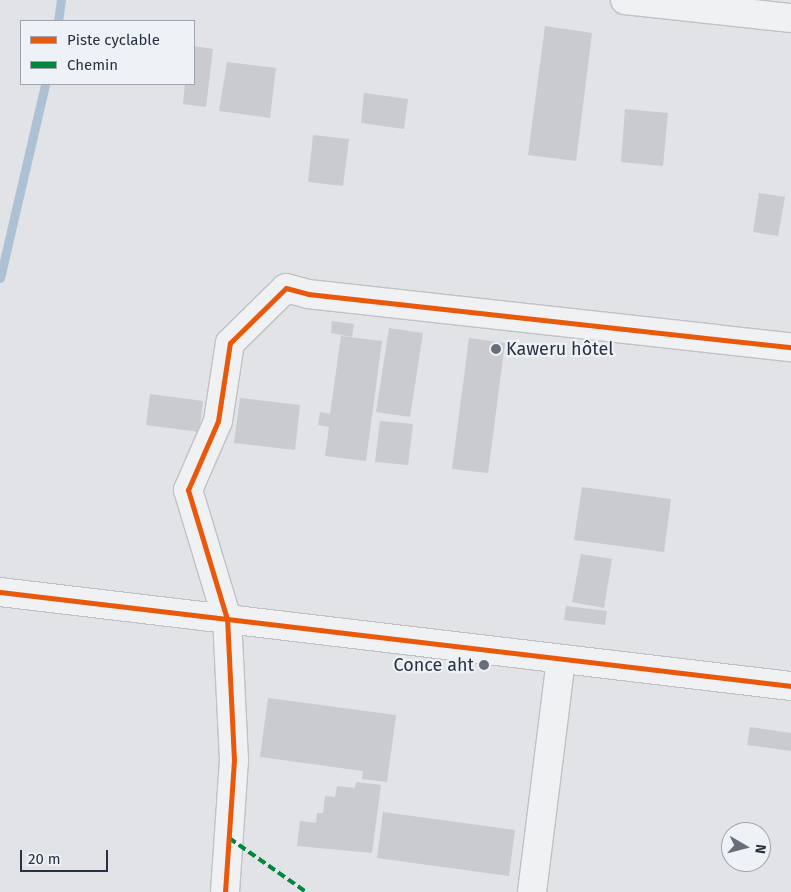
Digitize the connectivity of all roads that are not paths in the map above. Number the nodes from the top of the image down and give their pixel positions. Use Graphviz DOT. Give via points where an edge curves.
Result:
graph roads {
  1 [pos="625,0"];
  2 [pos="791,18"];
  3 [pos="791,348"];
  4 [pos="0,592"];
  5 [pos="227,619"];
  6 [pos="561,658"];
  7 [pos="791,686"];
  8 [pos="225,892"];
  9 [pos="532,892"];
  1 -- 2 [label="street"];
  3 -- 5 [label="street" via="328,297 286,288 230,343 218,421 188,490"];
  4 -- 5 [label="street"];
  5 -- 6 [label="street"];
  5 -- 8 [label="street" via="234,760"];
  6 -- 7 [label="street"];
  6 -- 9 [label="street"];
}
